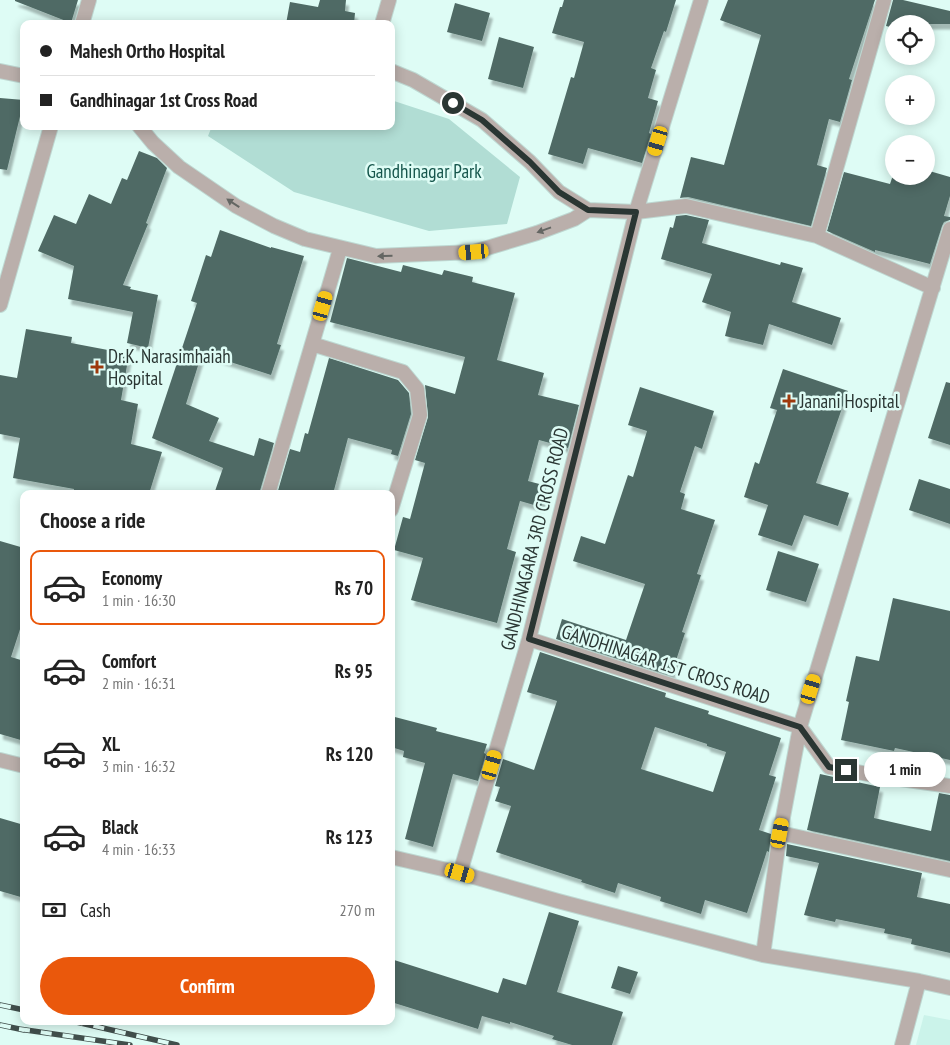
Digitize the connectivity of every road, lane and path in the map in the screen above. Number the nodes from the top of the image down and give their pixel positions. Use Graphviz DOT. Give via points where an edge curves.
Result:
graph roads {
  1 [pos="89,0"];
  2 [pos="389,0"];
  3 [pos="701,0"];
  4 [pos="884,0"];
  5 [pos="83,20"];
  6 [pos="383,20"];
  7 [pos="0,71"];
  8 [pos="395,73"];
  9 [pos="20,75"];
  10 [pos="50,130"];
  11 [pos="142,130"];
  12 [pos="588,210"];
  13 [pos="636,212"];
  14 [pos="950,229"];
  15 [pos="817,236"];
  16 [pos="340,249"];
  17 [pos="933,288"];
  18 [pos="0,305"];
  19 [pos="312,344"];
  20 [pos="269,490"];
  21 [pos="395,497"];
  22 [pos="529,639"];
  23 [pos="800,727"];
  24 [pos="0,760"];
  25 [pos="20,765"];
  26 [pos="950,786"];
  27 [pos="780,833"];
  28 [pos="395,859"];
  29 [pos="950,870"];
  30 [pos="460,873"];
  31 [pos="763,955"];
  32 [pos="919,981"];
  33 [pos="950,988"];
  34 [pos="902,1045"];
  1 -- 5 [label="street"];
  2 -- 6 [label="street"];
  3 -- 13 [label="street, GANDHINAGARA 3RD CROSS ROAD"];
  4 -- 15 [label="street"];
  7 -- 9 [label="street"];
  8 -- 12 [label="street" via="413,80 482,120 559,192"];
  10 -- 18 [label="street"];
  16 -- 11 [label="street, one-way" via="305,239 236,206 179,166"];
  12 -- 13 [label="street"];
  12 -- 16 [label="street, one-way" via="537,233 474,252 376,256"];
  13 -- 15 [label="street" via="686,206"];
  13 -- 22 [label="street, GANDHINAGARA 3RD CROSS ROAD"];
  14 -- 17 [label="street"];
  15 -- 17 [label="street"];
  16 -- 19 [label="street"];
  17 -- 23 [label="street"];
  19 -- 20 [label="street"];
  19 -- 21 [label="street" via="403,372 417,389 420,415"];
  22 -- 23 [label="street, GANDHINAGAR 1ST CROSS ROAD"];
  22 -- 30 [label="street, GANDHINAGARA 3RD CROSS ROAD"];
  23 -- 26 [label="street" via="829,767"];
  23 -- 27 [label="street"];
  24 -- 25 [label="street"];
  27 -- 29 [label="street"];
  27 -- 31 [label="street"];
  28 -- 30 [label="street"];
  30 -- 31 [label="street"];
  31 -- 32 [label="street"];
  32 -- 33 [label="street"];
  32 -- 34 [label="street"];
}
